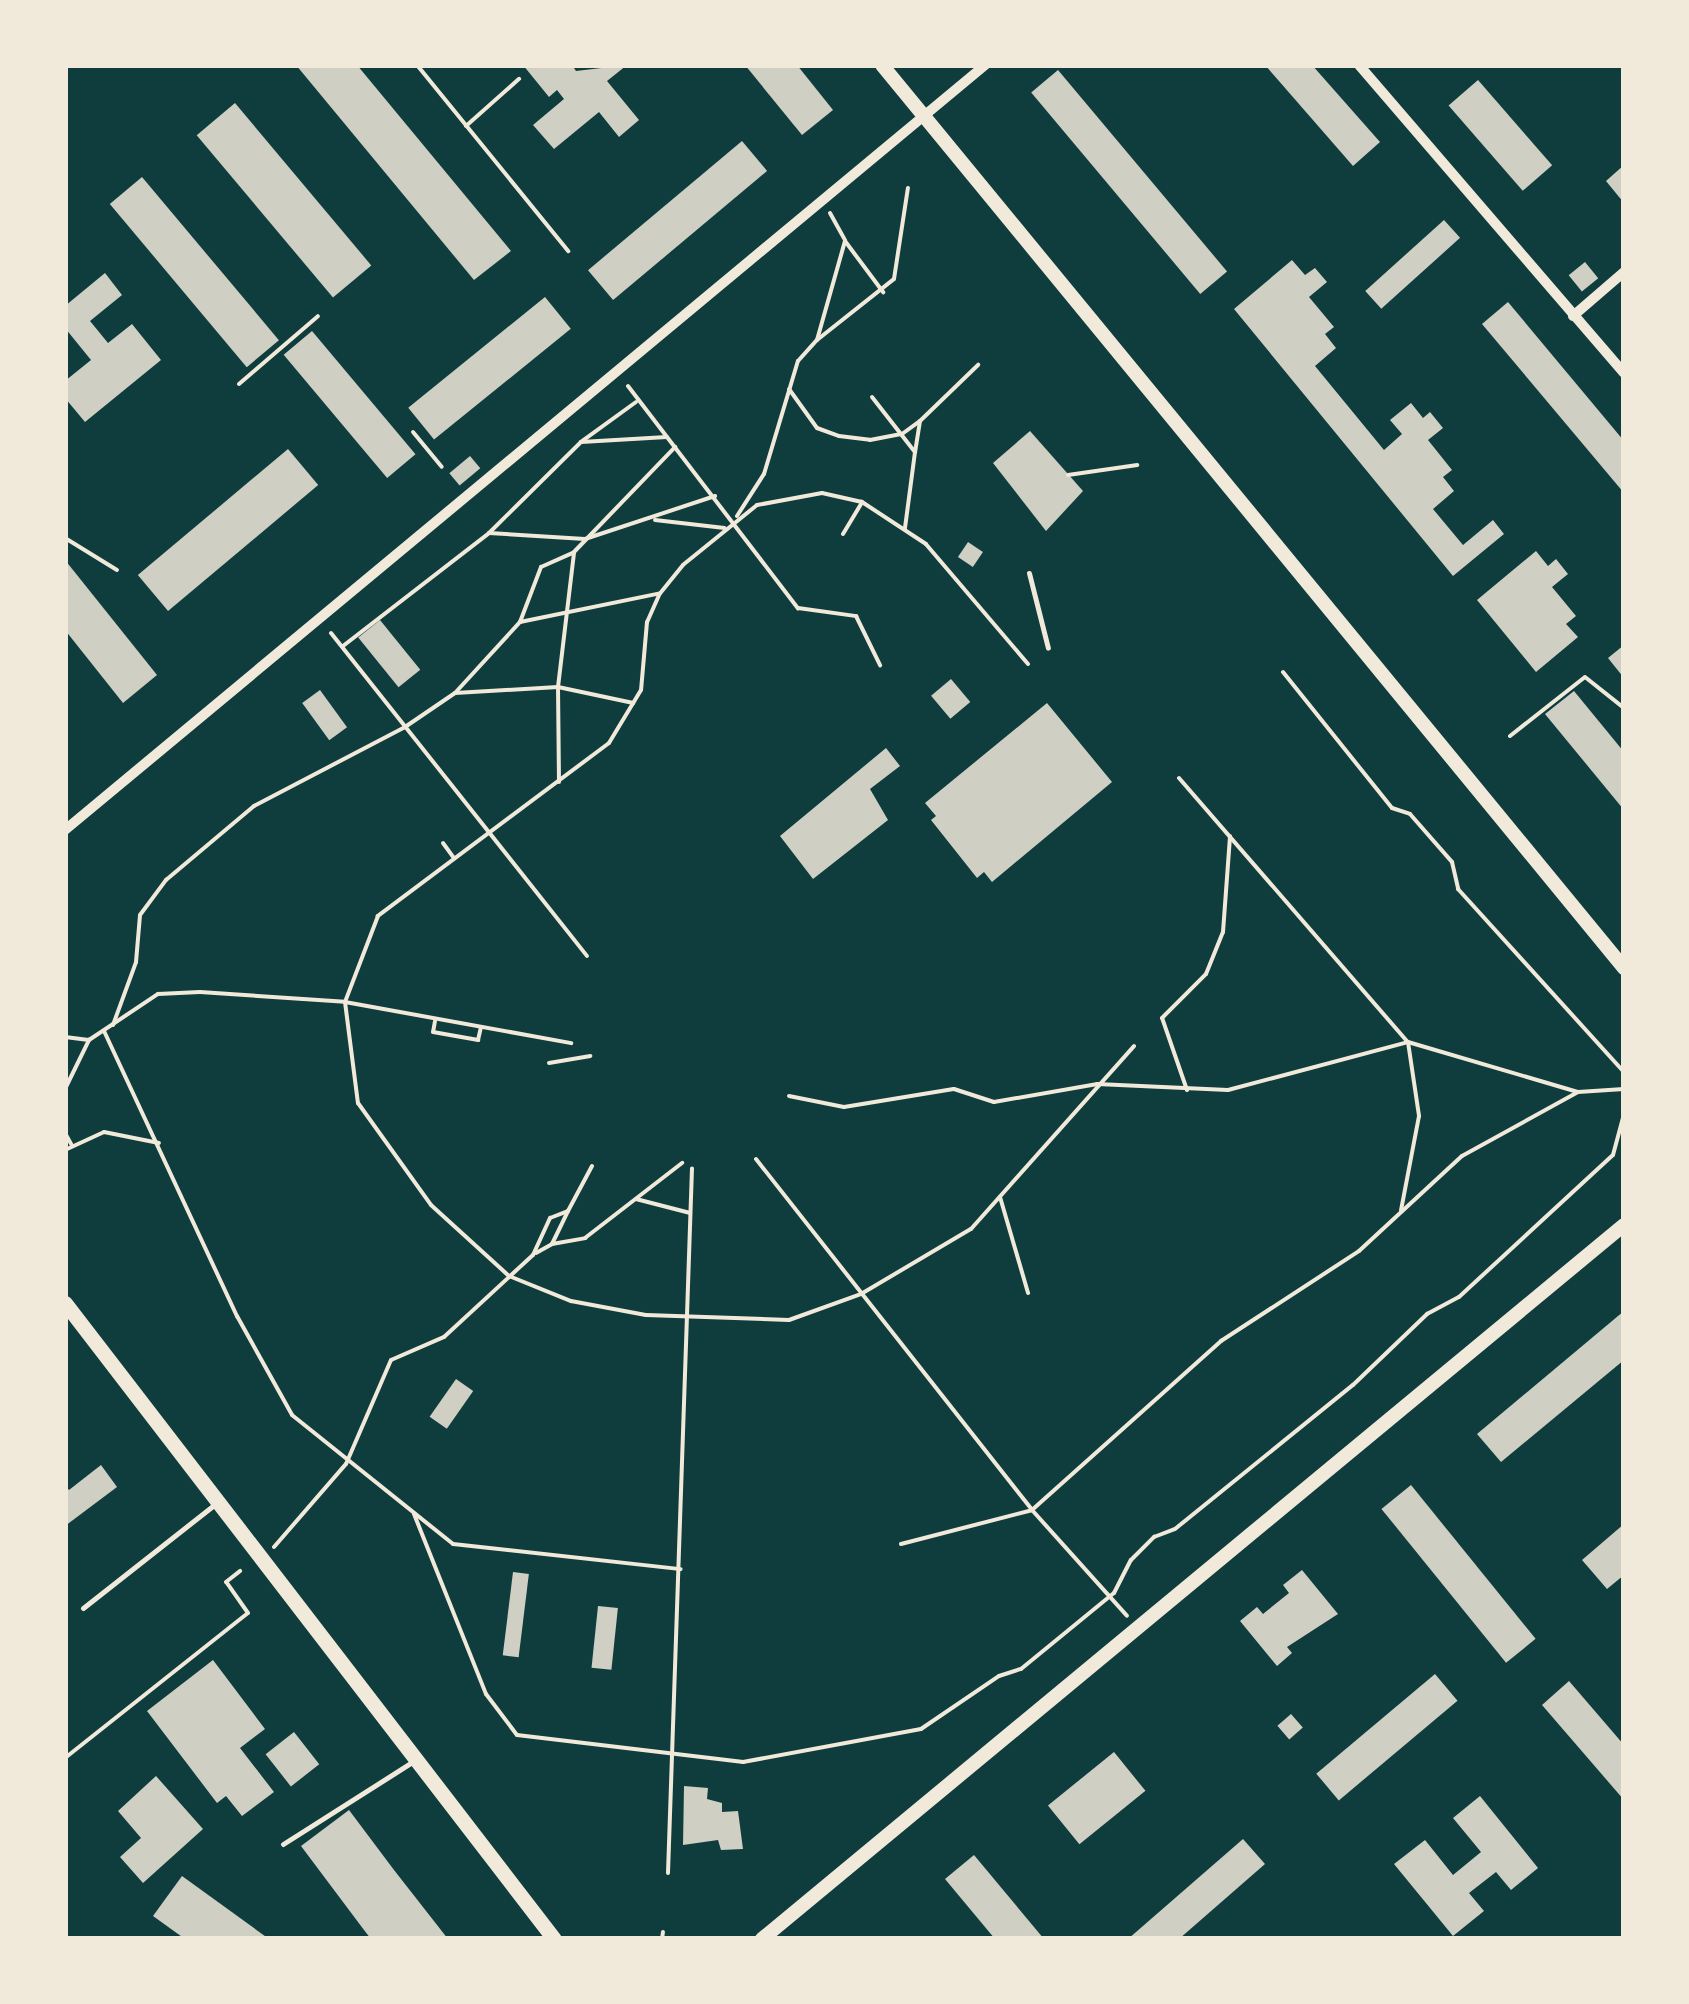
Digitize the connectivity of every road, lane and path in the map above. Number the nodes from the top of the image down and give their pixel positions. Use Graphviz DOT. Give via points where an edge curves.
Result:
graph roads {
  1 [pos="417,65"];
  2 [pos="882,65"];
  3 [pos="985,65"];
  4 [pos="1359,65"];
  5 [pos="519,80"];
  6 [pos="923,114"];
  7 [pos="466,126"];
  8 [pos="908,188"];
  9 [pos="832,216"];
  10 [pos="845,241"];
  11 [pos="568,251"];
  12 [pos="1624,272"];
  13 [pos="883,292"];
  14 [pos="318,316"];
  15 [pos="1573,316"];
  16 [pos="817,340"];
  17 [pos="978,365"];
  18 [pos="1624,373"];
  19 [pos="239,384"];
  20 [pos="628,386"];
  21 [pos="788,388"];
  22 [pos="872,397"];
  23 [pos="637,402"];
  24 [pos="920,421"];
  25 [pos="414,432"];
  26 [pos="902,434"];
  27 [pos="667,436"];
  28 [pos="580,442"];
  29 [pos="675,448"];
  30 [pos="915,452"];
  31 [pos="1137,466"];
  32 [pos="442,467"];
  33 [pos="1068,475"];
  34 [pos="714,496"];
  35 [pos="862,502"];
  36 [pos="649,520"];
  37 [pos="734,520"];
  38 [pos="725,528"];
  39 [pos="906,528"];
  40 [pos="489,533"];
  41 [pos="843,534"];
  42 [pos="65,538"];
  43 [pos="585,539"];
  44 [pos="574,552"];
  45 [pos="117,570"];
  46 [pos="1029,573"];
  47 [pos="660,593"];
  48 [pos="571,611"];
  49 [pos="520,622"];
  50 [pos="330,633"];
  51 [pos="342,647"];
  52 [pos="1048,648"];
  53 [pos="1028,664"];
  54 [pos="880,665"];
  55 [pos="1282,672"];
  56 [pos="558,687"];
  57 [pos="455,693"];
  58 [pos="633,704"];
  59 [pos="1624,708"];
  60 [pos="405,727"];
  61 [pos="1510,736"];
  62 [pos="1179,778"];
  63 [pos="559,782"];
  64 [pos="65,830"];
  65 [pos="489,834"];
  66 [pos="1230,836"];
  67 [pos="443,843"];
  68 [pos="454,858"];
  69 [pos="587,956"];
  70 [pos="1624,968"];
  71 [pos="345,1002"];
  72 [pos="435,1019"];
  73 [pos="112,1024"];
  74 [pos="481,1027"];
  75 [pos="104,1030"];
  76 [pos="65,1036"];
  77 [pos="89,1040"];
  78 [pos="1408,1042"];
  79 [pos="571,1044"];
  80 [pos="1134,1046"];
  81 [pos="590,1056"];
  82 [pos="549,1063"];
  83 [pos="1624,1072"];
  84 [pos="1097,1084"];
  85 [pos="65,1089"];
  86 [pos="1624,1089"];
  87 [pos="1187,1090"];
  88 [pos="1578,1092"];
  89 [pos="789,1096"];
  90 [pos="1624,1114"];
  91 [pos="65,1134"];
  92 [pos="71,1144"];
  93 [pos="160,1144"];
  94 [pos="65,1150"];
  95 [pos="756,1159"];
  96 [pos="682,1163"];
  97 [pos="592,1166"];
  98 [pos="692,1168"];
  99 [pos="1000,1197"];
  100 [pos="635,1198"];
  101 [pos="568,1211"];
  102 [pos="1401,1212"];
  103 [pos="690,1213"];
  104 [pos="1624,1225"];
  105 [pos="552,1244"];
  106 [pos="1022,1244"];
  107 [pos="1015,1247"];
  108 [pos="533,1255"];
  109 [pos="509,1276"];
  110 [pos="1028,1293"];
  111 [pos="862,1294"];
  112 [pos="65,1303"];
  113 [pos="685,1320"];
  114 [pos="346,1464"];
  115 [pos="216,1503"];
  116 [pos="1032,1510"];
  117 [pos="414,1514"];
  118 [pos="901,1544"];
  119 [pos="274,1547"];
  120 [pos="680,1569"];
  121 [pos="240,1571"];
  122 [pos="1110,1596"];
  123 [pos="83,1608"];
  124 [pos="1136,1628"];
  125 [pos="670,1752"];
  126 [pos="65,1758"];
  127 [pos="416,1759"];
  128 [pos="283,1844"];
  129 [pos="668,1873"];
  130 [pos="554,1939"];
  131 [pos="762,1939"];
  1 -- 7 [label="path"];
  2 -- 6 [label="street"];
  3 -- 6 [label="street"];
  4 -- 15 [label="street"];
  5 -- 7 [label="path"];
  6 -- 64 [label="street"];
  6 -- 70 [label="street"];
  7 -- 11 [label="path"];
  8 -- 13 [label="path" via="894,280"];
  9 -- 10 [label="path"];
  10 -- 13 [label="path"];
  10 -- 16 [label="path"];
  12 -- 15 [label="street"];
  13 -- 16 [label="path"];
  14 -- 19 [label="path"];
  15 -- 18 [label="street"];
  16 -- 21 [label="path" via="798,361"];
  17 -- 24 [label="path"];
  20 -- 23 [label="path"];
  21 -- 26 [label="path" via="817,428 870,440"];
  21 -- 37 [label="path" via="764,474"];
  22 -- 26 [label="path"];
  23 -- 27 [label="path"];
  23 -- 28 [label="path"];
  24 -- 26 [label="path"];
  24 -- 30 [label="path"];
  25 -- 32 [label="path"];
  26 -- 30 [label="path"];
  27 -- 28 [label="path"];
  27 -- 29 [label="path"];
  28 -- 40 [label="path"];
  29 -- 34 [label="path"];
  29 -- 43 [label="path"];
  30 -- 39 [label="path"];
  31 -- 33 [label="path"];
  34 -- 36 [label="path"];
  34 -- 37 [label="path"];
  35 -- 37 [label="path" via="822,493 776,497"];
  35 -- 39 [label="path"];
  35 -- 41 [label="path"];
  36 -- 38 [label="path"];
  36 -- 43 [label="path"];
  37 -- 38 [label="path"];
  37 -- 54 [label="path" via="798,608 856,616 876,644"];
  38 -- 47 [label="path"];
  39 -- 53 [label="path"];
  40 -- 43 [label="path"];
  40 -- 51 [label="path"];
  42 -- 45 [label="path"];
  43 -- 44 [label="path"];
  44 -- 48 [label="path"];
  44 -- 49 [label="path" via="541,567"];
  46 -- 52 [label="lane"];
  47 -- 48 [label="path"];
  47 -- 58 [label="path" via="647,622 641,690"];
  48 -- 49 [label="path"];
  48 -- 56 [label="path"];
  49 -- 57 [label="path"];
  50 -- 51 [label="path"];
  51 -- 60 [label="path"];
  55 -- 83 [label="path" via="1392,808 1410,814 1452,862 1458,889"];
  56 -- 57 [label="path"];
  56 -- 58 [label="path"];
  56 -- 63 [label="path"];
  57 -- 60 [label="path"];
  58 -- 63 [label="path" via="609,743"];
  59 -- 61 [label="path" via="1585,677"];
  60 -- 65 [label="path"];
  60 -- 73 [label="path" via="254,806 166,880 140,916 136,962"];
  62 -- 66 [label="path"];
  63 -- 65 [label="path"];
  65 -- 68 [label="path"];
  65 -- 69 [label="path"];
  66 -- 78 [label="path"];
  66 -- 87 [label="path" via="1224,932 1206,974 1162,1018"];
  67 -- 68 [label="path"];
  68 -- 71 [label="path" via="378,916"];
  71 -- 72 [label="path"];
  71 -- 73 [label="path" via="158,994"];
  71 -- 109 [label="path" via="358,1103 431,1206"];
  72 -- 74 [label="path"];
  72 -- 74 [label="path" via="433,1032 478,1040"];
  73 -- 75 [label="path"];
  74 -- 79 [label="path"];
  75 -- 77 [label="path"];
  75 -- 93 [label="path"];
  76 -- 77 [label="path"];
  77 -- 85 [label="path"];
  78 -- 87 [label="path" via="1228,1090"];
  78 -- 88 [label="path"];
  78 -- 102 [label="path" via="1420,1116"];
  80 -- 84 [label="path"];
  81 -- 82 [label="path"];
  84 -- 87 [label="path"];
  84 -- 89 [label="path" via="994,1102 954,1090 844,1107"];
  84 -- 99 [label="path"];
  86 -- 88 [label="path"];
  88 -- 102 [label="path" via="1462,1156"];
  90 -- 122 [label="path" via="1612,1154 1354,1385 1175,1529 1154,1537"];
  91 -- 92 [label="path"];
  92 -- 93 [label="path" via="104,1132"];
  92 -- 94 [label="path"];
  93 -- 114 [label="path" via="260,1362 292,1415"];
  95 -- 111 [label="path"];
  96 -- 100 [label="path"];
  97 -- 101 [label="path"];
  98 -- 103 [label="path"];
  99 -- 107 [label="path"];
  99 -- 111 [label="path" via="972,1230"];
  100 -- 103 [label="path"];
  100 -- 105 [label="path" via="585,1238"];
  101 -- 105 [label="path"];
  101 -- 108 [label="path" via="550,1218"];
  102 -- 116 [label="path" via="1359,1252 1220,1341"];
  103 -- 113 [label="path"];
  104 -- 124 [label="street"];
  105 -- 108 [label="path"];
  106 -- 107 [label="path"];
  107 -- 110 [label="path"];
  108 -- 109 [label="path"];
  109 -- 113 [label="path" via="584,1305"];
  109 -- 114 [label="path" via="444,1337 391,1360"];
  111 -- 113 [label="path" via="790,1320"];
  111 -- 116 [label="path"];
  112 -- 115 [label="main road"];
  113 -- 120 [label="path"];
  114 -- 117 [label="path"];
  114 -- 119 [label="path"];
  115 -- 123 [label="lane"];
  115 -- 127 [label="main road"];
  116 -- 118 [label="path"];
  116 -- 122 [label="path"];
  117 -- 120 [label="path" via="453,1544"];
  117 -- 125 [label="path" via="486,1694 516,1735"];
  120 -- 125 [label="path"];
  121 -- 126 [label="path" via="226,1582 248,1613"];
  122 -- 124 [label="path"];
  122 -- 125 [label="path" via="1020,1669 921,1728 744,1762"];
  124 -- 131 [label="street"];
  125 -- 129 [label="path"];
  127 -- 128 [label="lane"];
  127 -- 130 [label="main road"];
}
